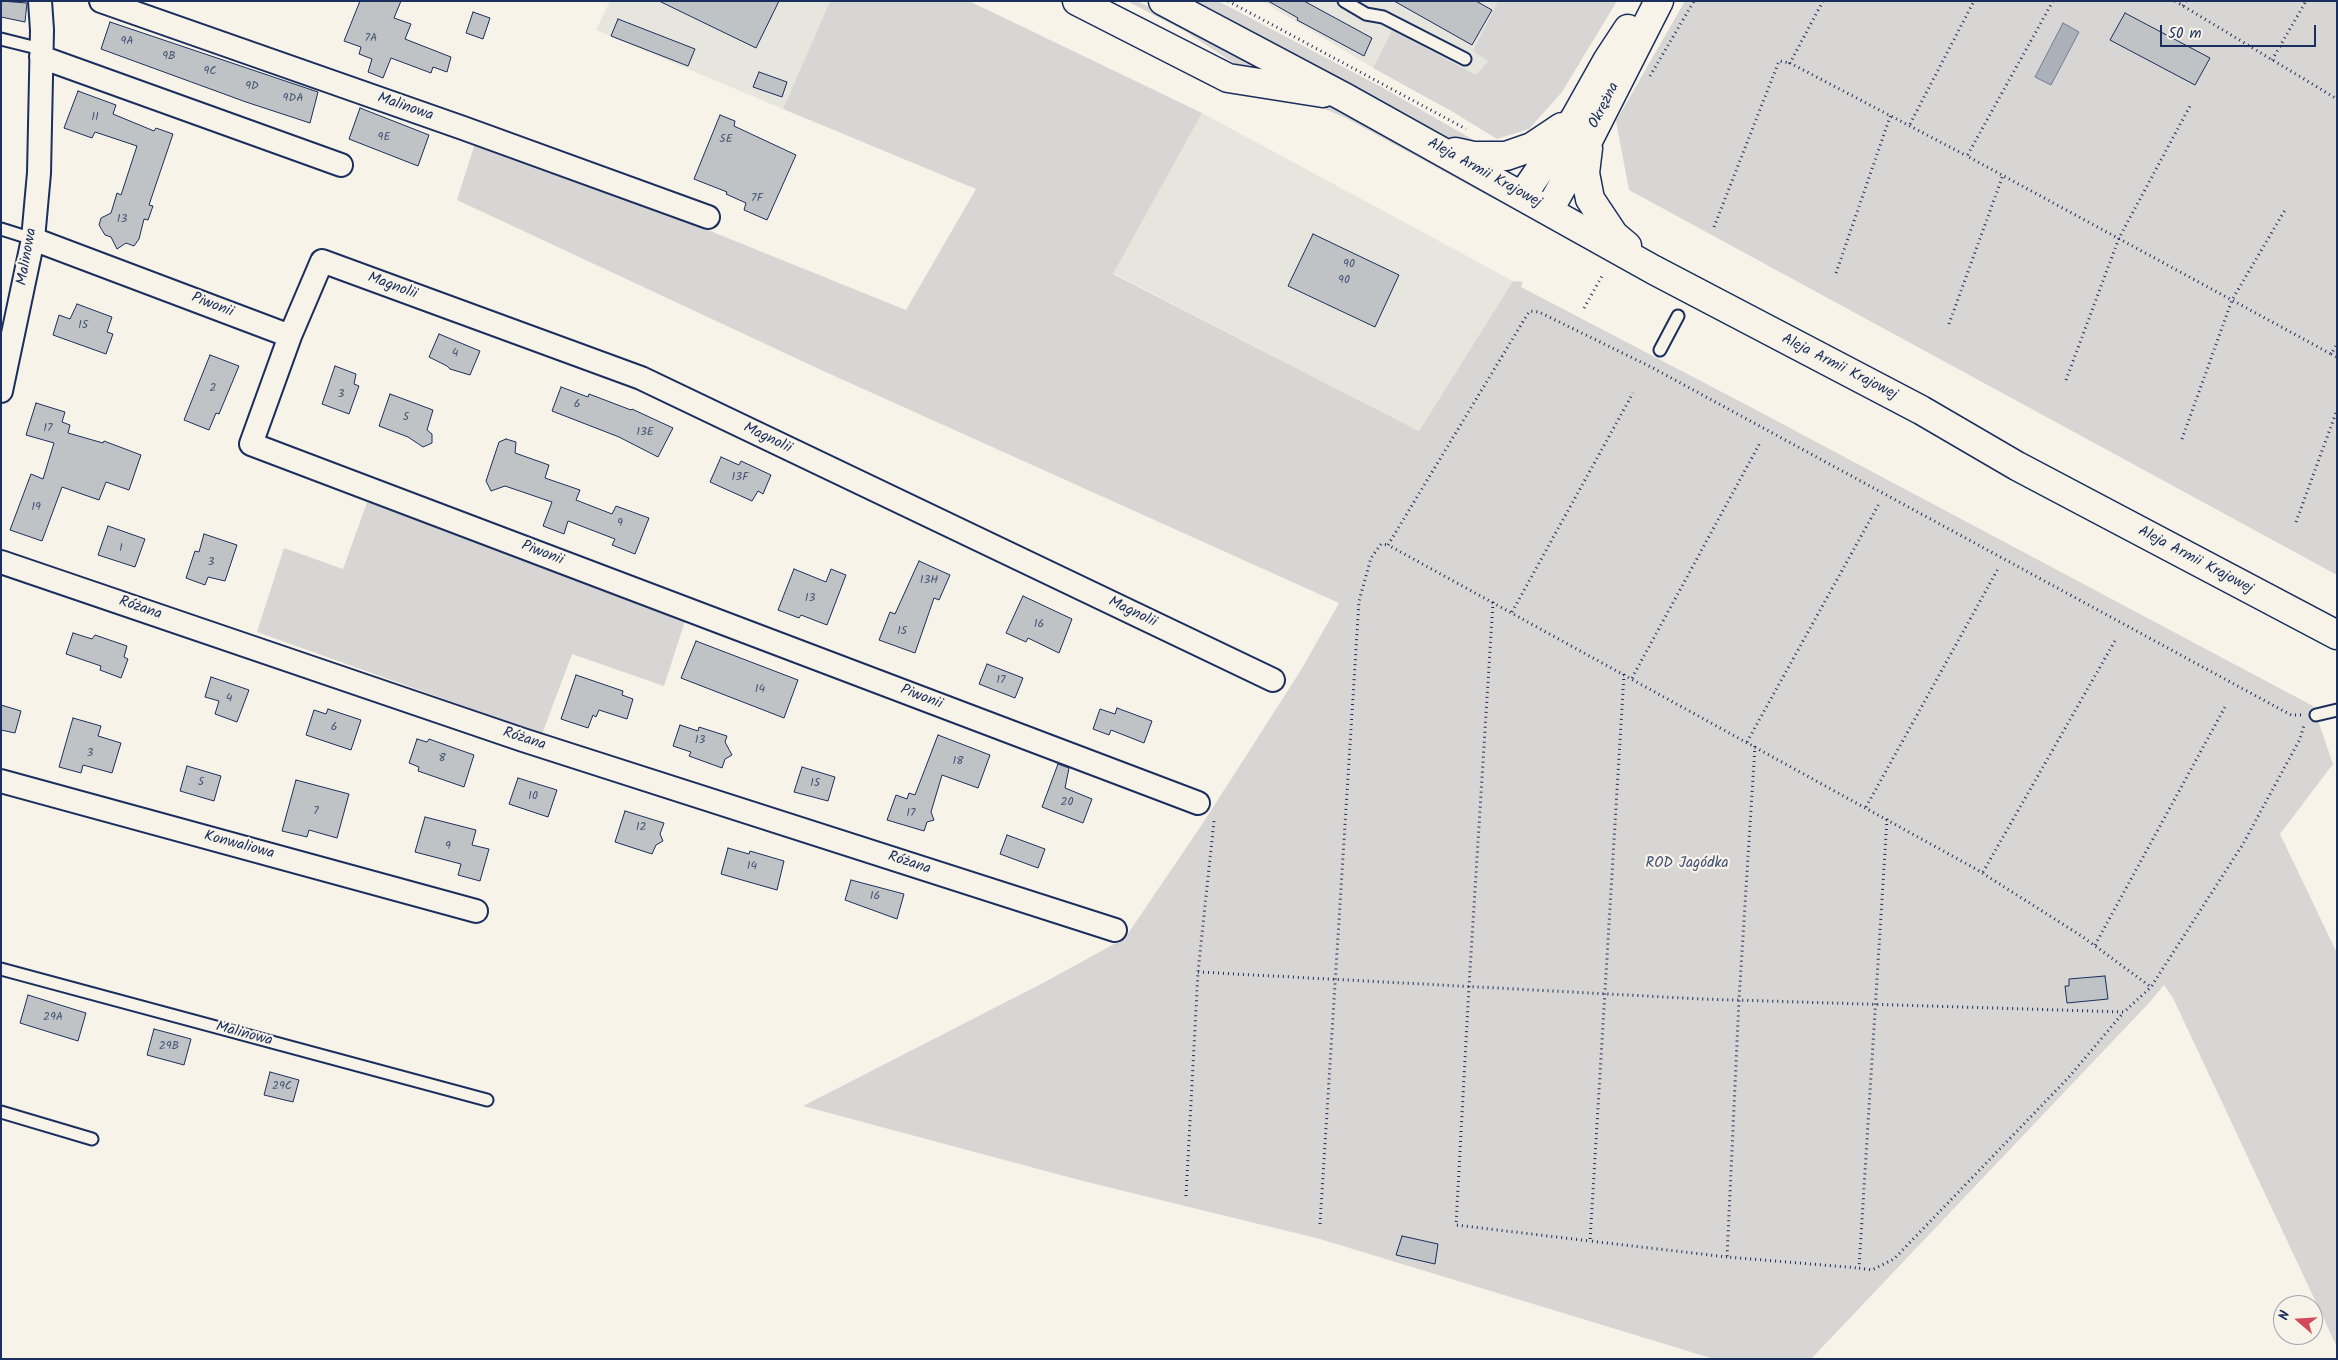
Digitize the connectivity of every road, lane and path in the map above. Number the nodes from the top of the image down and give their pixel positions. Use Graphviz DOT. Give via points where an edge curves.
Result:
graph roads {
  1 [pos="40,1"];
  2 [pos="101,1"];
  3 [pos="1077,1"];
  4 [pos="1163,1"];
  5 [pos="1228,1"];
  6 [pos="1344,1"];
  7 [pos="1646,1"];
  8 [pos="1660,1"];
  9 [pos="1694,1"];
  10 [pos="1824,1"];
  11 [pos="1974,1"];
  12 [pos="2053,1"];
  13 [pos="2174,1"];
  14 [pos="2186,1"];
  15 [pos="2306,1"];
  16 [pos="2183,6"];
  17 [pos="1,39"];
  18 [pos="41,53"];
  19 [pos="1465,59"];
  20 [pos="2272,60"];
  21 [pos="1790,63"];
  22 [pos="1646,83"];
  23 [pos="1344,96"];
  24 [pos="2337,99"];
  25 [pos="2190,106"];
  26 [pos="1891,114"];
  27 [pos="1910,124"];
  28 [pos="1582,127"];
  29 [pos="1474,133"];
  30 [pos="1434,148"];
  31 [pos="1968,156"];
  32 [pos="341,165"];
  33 [pos="2003,175"];
  34 [pos="1536,203"];
  35 [pos="2285,210"];
  36 [pos="708,217"];
  37 [pos="1714,227"];
  38 [pos="1,229"];
  39 [pos="2119,238"];
  40 [pos="33,239"];
  41 [pos="1654,270"];
  42 [pos="1836,273"];
  43 [pos="1602,276"];
  44 [pos="2232,300"];
  45 [pos="1584,308"];
  46 [pos="1678,316"];
  47 [pos="1950,324"];
  48 [pos="290,336"];
  49 [pos="2337,344"];
  50 [pos="1660,350"];
  51 [pos="2331,354"];
  52 [pos="2337,357"];
  53 [pos="2066,380"];
  54 [pos="1,391"];
  55 [pos="1633,393"];
  56 [pos="2337,410"];
  57 [pos="2182,439"];
  58 [pos="1761,440"];
  59 [pos="1880,502"];
  60 [pos="2296,522"];
  61 [pos="1388,544"];
  62 [pos="1,562"];
  63 [pos="1999,567"];
  64 [pos="1493,602"];
  65 [pos="1512,612"];
  66 [pos="2337,635"];
  67 [pos="2116,639"];
  68 [pos="1624,674"];
  69 [pos="1632,678"];
  70 [pos="1273,680"];
  71 [pos="2225,707"];
  72 [pos="2337,710"];
  73 [pos="2312,715"];
  74 [pos="1747,742"];
  75 [pos="1755,746"];
  76 [pos="1,780"];
  77 [pos="1198,803"];
  78 [pos="1866,807"];
  79 [pos="1887,819"];
  80 [pos="1214,821"];
  81 [pos="1983,872"];
  82 [pos="476,911"];
  83 [pos="1115,930"];
  84 [pos="2095,945"];
  85 [pos="1,969"];
  86 [pos="1198,972"];
  87 [pos="1336,979"];
  88 [pos="1469,986"];
  89 [pos="2151,987"];
  90 [pos="1606,994"];
  91 [pos="1740,1000"];
  92 [pos="1877,1004"];
  93 [pos="2124,1012"];
  94 [pos="487,1100"];
  95 [pos="1,1112"];
  96 [pos="92,1139"];
  97 [pos="1186,1196"];
  98 [pos="1320,1224"];
  99 [pos="1590,1240"];
  100 [pos="1727,1257"];
  101 [pos="1859,1268"];
  1 -- 18 [label="street, Malinowa"];
  2 -- 36 [label="street, Malinowa"];
  3 -- 23 [label="street, Aleja Armii Krajowej" via="1228,78"];
  4 -- 23 [label="street, Aleja Armii Krajowej"];
  5 -- 29 [label="path"];
  6 -- 19 [label="lane"];
  7 -- 28 [label="street, Okrężna" via="1607,61"];
  8 -- 28 [label="street, Okrężna"];
  9 -- 22 [label="path"];
  10 -- 21 [label="path"];
  11 -- 27 [label="path"];
  12 -- 31 [label="path"];
  13 -- 16 [label="path"];
  14 -- 16 [label="path"];
  15 -- 20 [label="path"];
  16 -- 20 [label="path"];
  17 -- 18 [label="lane"];
  18 -- 32 [label="street"];
  18 -- 40 [label="street, Malinowa" via="39,173"];
  20 -- 24 [label="path"];
  21 -- 26 [label="path"];
  21 -- 37 [label="path" via="1779,61"];
  23 -- 30 [label="street, Aleja Armii Krajowej"];
  25 -- 39 [label="path"];
  26 -- 27 [label="path"];
  26 -- 42 [label="path"];
  27 -- 31 [label="path"];
  28 -- 30 [label="street" via="1506,156 1472,156"];
  28 -- 34 [label="street, Okrężna"];
  28 -- 41 [label="street" via="1590,199 1614,234"];
  30 -- 34 [label="street, Aleja Armii Krajowej"];
  31 -- 33 [label="path"];
  33 -- 39 [label="path"];
  33 -- 47 [label="path"];
  34 -- 41 [label="street, Aleja Armii Krajowej"];
  35 -- 44 [label="path"];
  38 -- 40 [label="lane"];
  39 -- 44 [label="path"];
  39 -- 53 [label="path"];
  40 -- 48 [label="street, Piwonii"];
  40 -- 54 [label="street, Malinowa"];
  41 -- 66 [label="street, Aleja Armii Krajowej"];
  43 -- 45 [label="path"];
  44 -- 51 [label="path"];
  44 -- 57 [label="path"];
  46 -- 50 [label="lane"];
  48 -- 70 [label="street, Magnolii" via="322,262 641,378"];
  48 -- 77 [label="street, Piwonii" via="251,444"];
  49 -- 51 [label="path"];
  51 -- 52 [label="path"];
  55 -- 65 [label="path"];
  56 -- 60 [label="path"];
  58 -- 69 [label="path"];
  59 -- 74 [label="path"];
  61 -- 64 [label="path"];
  61 -- 73 [label="path" via="1527,315 1530,311 1539,312 1651,367 2291,715"];
  61 -- 87 [label="path" via="1381,544 1371,558 1359,601"];
  62 -- 83 [label="street, Różana" via="523,740"];
  63 -- 78 [label="path"];
  64 -- 65 [label="path"];
  64 -- 88 [label="path"];
  65 -- 68 [label="path"];
  67 -- 81 [label="path"];
  68 -- 69 [label="path"];
  68 -- 90 [label="path"];
  69 -- 74 [label="path"];
  71 -- 84 [label="path"];
  72 -- 73 [label="lane"];
  73 -- 89 [label="path" via="2243,844"];
  74 -- 75 [label="path"];
  75 -- 78 [label="path"];
  75 -- 91 [label="path"];
  76 -- 82 [label="street, Konwaliowa"];
  78 -- 79 [label="path"];
  79 -- 81 [label="path"];
  79 -- 92 [label="path"];
  80 -- 86 [label="path"];
  81 -- 84 [label="path"];
  84 -- 89 [label="path"];
  85 -- 94 [label="lane, Malinowa"];
  86 -- 87 [label="path"];
  86 -- 97 [label="path"];
  87 -- 88 [label="path"];
  87 -- 98 [label="path"];
  88 -- 90 [label="path"];
  88 -- 99 [label="path" via="1456,1225"];
  89 -- 93 [label="path"];
  90 -- 91 [label="path"];
  90 -- 99 [label="path"];
  91 -- 92 [label="path"];
  91 -- 100 [label="path"];
  92 -- 93 [label="path"];
  92 -- 101 [label="path"];
  93 -- 101 [label="path" via="2069,1077 1894,1259 1872,1270"];
  95 -- 96 [label="lane"];
  99 -- 100 [label="path"];
  100 -- 101 [label="path"];
}
